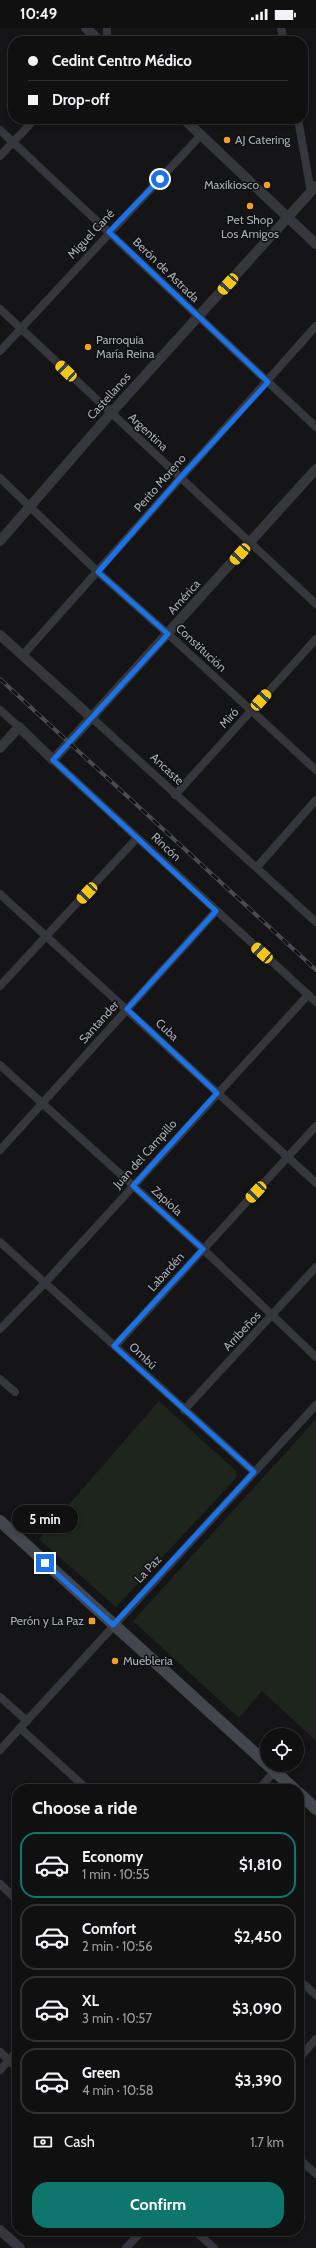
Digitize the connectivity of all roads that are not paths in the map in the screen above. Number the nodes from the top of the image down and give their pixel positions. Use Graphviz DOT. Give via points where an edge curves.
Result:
graph roads {
  1 [pos="86,28"];
  2 [pos="95,36"];
  3 [pos="30,124"];
  4 [pos="189,124"];
  5 [pos="299,124"];
  6 [pos="0,130"];
  7 [pos="201,135"];
  8 [pos="13,142"];
  9 [pos="0,156"];
  10 [pos="313,189"];
  11 [pos="288,217"];
  12 [pos="109,232"];
  13 [pos="316,244"];
  14 [pos="0,309"];
  15 [pos="198,317"];
  16 [pos="316,326"];
  17 [pos="21,328"];
  18 [pos="0,351"];
  19 [pos="268,382"];
  20 [pos="111,413"];
  21 [pos="316,427"];
  22 [pos="316,469"];
  23 [pos="0,478"];
  24 [pos="180,478"];
  25 [pos="31,507"];
  26 [pos="0,541"];
  27 [pos="250,543"];
  28 [pos="98,572"];
  29 [pos="316,604"];
  30 [pos="168,634"];
  31 [pos="0,635"];
  32 [pos="316,639"];
  33 [pos="22,656"];
  34 [pos="0,710"];
  35 [pos="251,711"];
  36 [pos="92,718"];
  37 [pos="19,727"];
  38 [pos="0,748"];
  39 [pos="53,760"];
  40 [pos="316,770"];
  41 [pos="175,795"];
  42 [pos="316,800"];
  43 [pos="137,838"];
  44 [pos="257,867"];
  45 [pos="0,894"];
  46 [pos="216,911"];
  47 [pos="316,922"];
  48 [pos="47,936"];
  49 [pos="0,986"];
  50 [pos="308,995"];
  51 [pos="316,1002"];
  52 [pos="127,1009"];
  53 [pos="0,1065"];
  54 [pos="217,1093"];
  55 [pos="42,1103"];
  56 [pos="316,1126"];
  57 [pos="0,1150"];
  58 [pos="287,1157"];
  59 [pos="316,1183"];
  60 [pos="133,1186"];
  61 [pos="0,1242"];
  62 [pos="203,1249"];
  63 [pos="316,1267"];
  64 [pos="44,1284"];
  65 [pos="272,1316"];
  66 [pos="0,1329"];
  67 [pos="114,1346"];
  68 [pos="316,1357"];
  69 [pos="0,1379"];
  70 [pos="15,1392"];
  71 [pos="316,1405"];
  72 [pos="184,1410"];
  73 [pos="254,1472"];
  74 [pos="0,1521"];
  75 [pos="113,1625"];
  76 [pos="0,1697"];
  77 [pos="27,1721"];
  78 [pos="20,1728"];
  79 [pos="0,1750"];
  80 [pos="260,1758"];
  81 [pos="267,1772"];
  82 [pos="275,1772"];
  83 [pos="82,1784"];
  84 [pos="261,1784"];
  85 [pos="289,1784"];
  86 [pos="304,1798"];
  87 [pos="316,1809"];
  88 [pos="0,1884"];
  89 [pos="12,1895"];
  90 [pos="304,1984"];
  91 [pos="316,1995"];
  92 [pos="316,2039"];
  93 [pos="0,2052"];
  94 [pos="304,2052"];
  95 [pos="12,2057"];
  96 [pos="9,2060"];
  97 [pos="12,2063"];
  98 [pos="0,2070"];
  99 [pos="304,2163"];
  100 [pos="316,2174"];
  101 [pos="0,2230"];
  102 [pos="137,2236"];
  103 [pos="201,2236"];
  104 [pos="20,2248"];
  105 [pos="126,2248"];
  106 [pos="214,2248"];
  1 -- 2 [label="street"];
  3 -- 8 [label="street"];
  4 -- 7 [label="street"];
  5 -- 10 [label="street"];
  6 -- 8 [label="street, Berón de Astrada"];
  7 -- 11 [label="street"];
  7 -- 12 [label="street, Miguel Cané"];
  8 -- 9 [label="street"];
  8 -- 12 [label="street, Berón de Astrada"];
  10 -- 11 [label="street, Castellanos"];
  11 -- 13 [label="street"];
  11 -- 15 [label="street, Castellanos"];
  12 -- 15 [label="street, Berón de Astrada"];
  12 -- 17 [label="street, Miguel Cané"];
  14 -- 17 [label="street, Argentina"];
  15 -- 19 [label="street, Berón de Astrada"];
  15 -- 20 [label="street, Castellanos"];
  16 -- 19 [label="street, Perito Moreno"];
  17 -- 18 [label="street, Miguel Cané"];
  17 -- 20 [label="street, Argentina"];
  19 -- 21 [label="street, Berón de Astrada"];
  19 -- 24 [label="street, Perito Moreno"];
  20 -- 24 [label="street, Argentina"];
  20 -- 25 [label="street, Castellanos"];
  22 -- 27 [label="street, América"];
  23 -- 25 [label="street, Constitución"];
  24 -- 27 [label="street, Argentina"];
  24 -- 28 [label="street, Perito Moreno"];
  25 -- 26 [label="street, Castellanos"];
  25 -- 28 [label="street, Constitución"];
  27 -- 29 [label="street, Argentina"];
  27 -- 30 [label="street, América"];
  28 -- 30 [label="street, Constitución"];
  28 -- 33 [label="street, Perito Moreno"];
  30 -- 35 [label="street, Constitución"];
  30 -- 36 [label="street, América"];
  31 -- 33 [label="street, Ancaste"];
  32 -- 35 [label="street, Miró"];
  33 -- 36 [label="street, Ancaste"];
  34 -- 37 [label="street, Rincón"];
  35 -- 40 [label="street, Constitución"];
  35 -- 41 [label="street, Miró"];
  36 -- 39 [label="street, América"];
  36 -- 41 [label="street, Ancaste"];
  37 -- 38 [label="street"];
  37 -- 39 [label="street, Rincón"];
  39 -- 43 [label="street, Rincón"];
  41 -- 44 [label="street, Ancaste"];
  42 -- 44 [label="street"];
  43 -- 46 [label="street, Rincón"];
  43 -- 48 [label="street"];
  44 -- 47 [label="street, Ancaste"];
  45 -- 48 [label="street, Cuba"];
  46 -- 50 [label="street, Rincón"];
  46 -- 52 [label="street, Santander"];
  48 -- 49 [label="street"];
  48 -- 52 [label="street, Cuba"];
  50 -- 51 [label="street, Rincón"];
  50 -- 54 [label="street, Juan del Campillo"];
  52 -- 54 [label="street, Cuba"];
  52 -- 55 [label="street, Santander"];
  53 -- 55 [label="street, Zapiola"];
  54 -- 58 [label="street, Cuba"];
  54 -- 60 [label="street, Juan del Campillo"];
  55 -- 57 [label="street, Santander"];
  55 -- 60 [label="street, Zapiola"];
  56 -- 58 [label="street, Labardén"];
  58 -- 59 [label="street, Cuba"];
  58 -- 62 [label="street, Labardén"];
  60 -- 62 [label="street, Zapiola"];
  60 -- 64 [label="street, Juan del Campillo"];
  61 -- 64 [label="street, Ombú"];
  62 -- 65 [label="street, Zapiola"];
  62 -- 67 [label="street, Labardén"];
  63 -- 65 [label="street, Arribeños"];
  64 -- 66 [label="street, Juan del Campillo"];
  64 -- 67 [label="street, Ombú"];
  65 -- 68 [label="street, Zapiola"];
  65 -- 72 [label="street, Arribeños"];
  67 -- 72 [label="street, Ombú"];
  69 -- 70 [label="street"];
  71 -- 73 [label="street, La Paz"];
  72 -- 73 [label="street, Ombú"];
  73 -- 75 [label="street, La Paz"];
  74 -- 75 [label="main road"];
  75 -- 77 [label="street, La Paz"];
  75 -- 80 [label="main road"];
  76 -- 77 [label="street"];
  77 -- 78 [label="street, La Paz"];
  78 -- 79 [label="street, La Paz"];
  78 -- 83 [label="street"];
  81 -- 84 [label="street"];
  82 -- 85 [label="main road"];
  86 -- 87 [label="main road"];
  88 -- 89 [label="street"];
  90 -- 91 [label="street"];
  92 -- 94 [label="street"];
  93 -- 96 [label="street"];
  95 -- 96 [label="street"];
  96 -- 97 [label="street"];
  96 -- 98 [label="street"];
  99 -- 100 [label="street"];
  101 -- 104 [label="street"];
  102 -- 105 [label="street"];
  103 -- 106 [label="street"];
}
